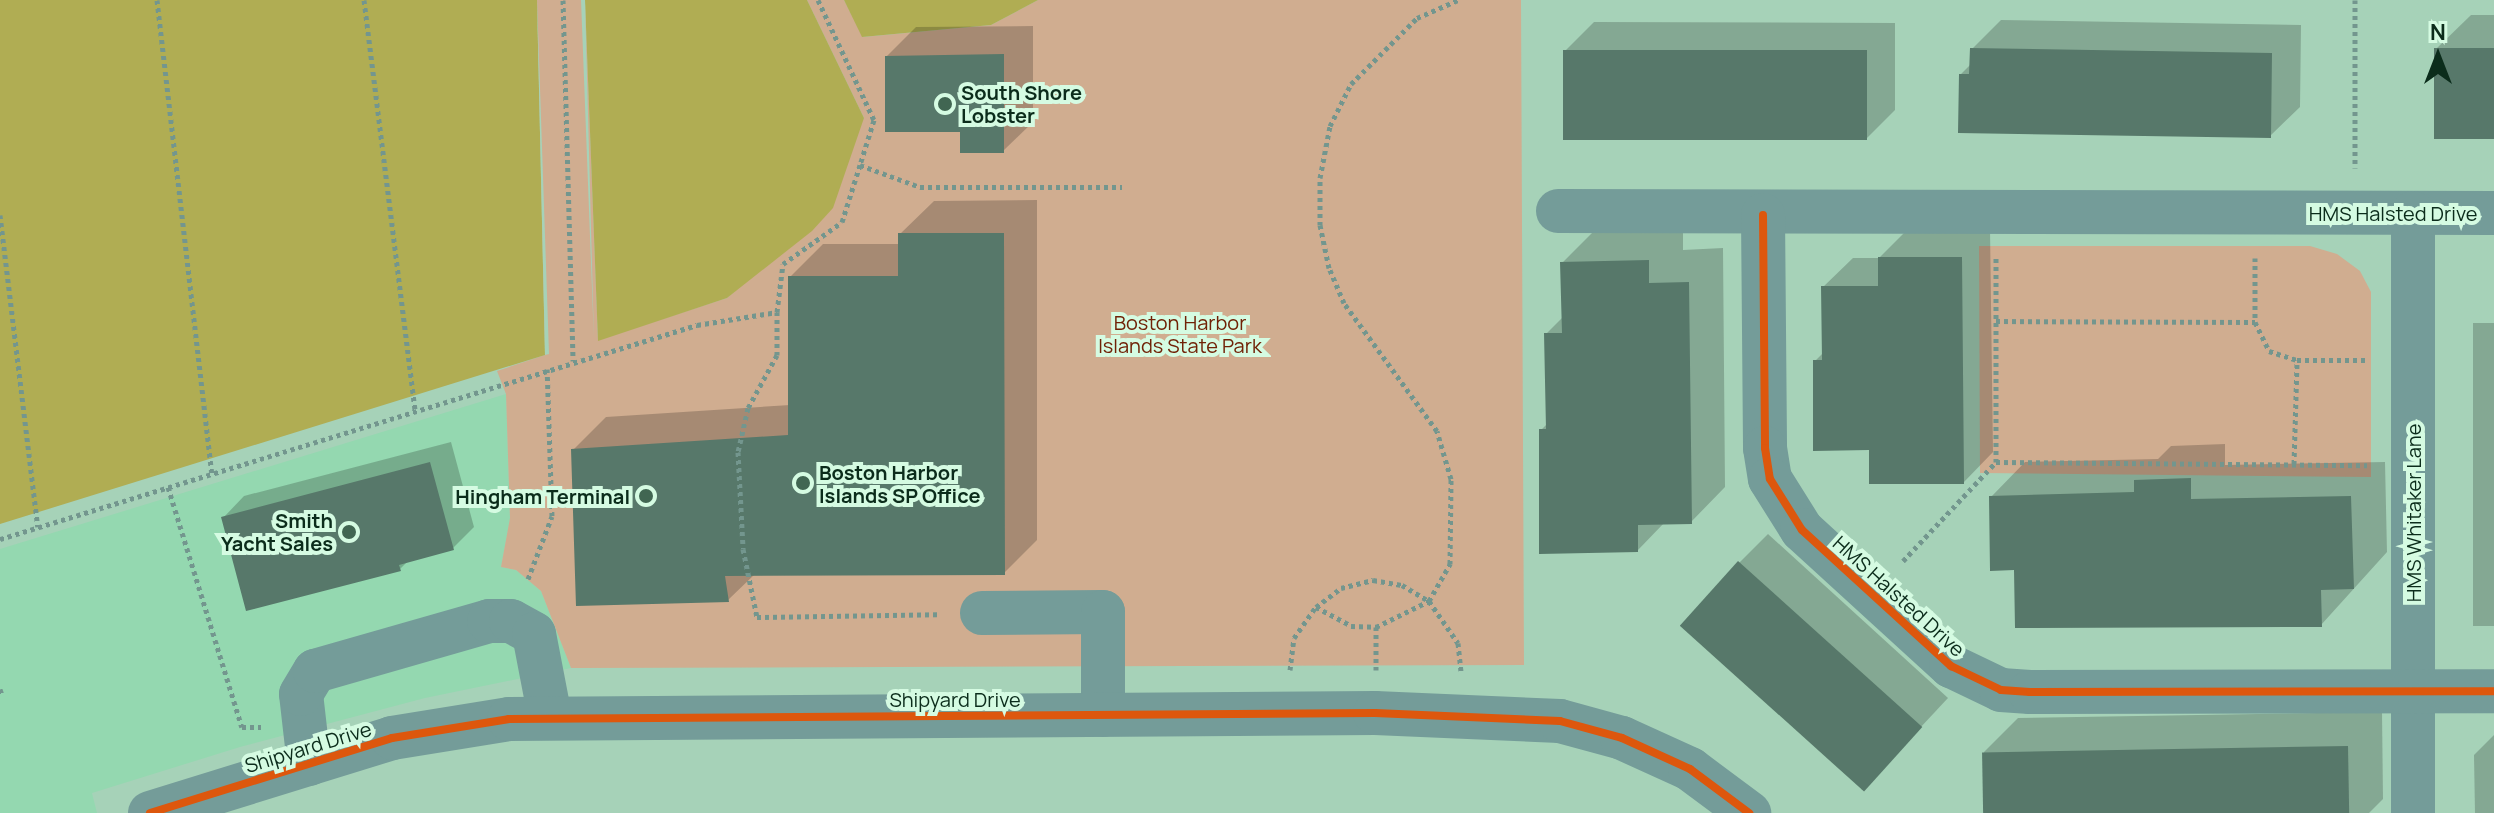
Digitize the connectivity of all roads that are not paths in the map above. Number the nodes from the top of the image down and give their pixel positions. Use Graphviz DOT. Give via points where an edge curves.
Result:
graph roads {
  1 [pos="1558,211"];
  2 [pos="2413,213"];
  3 [pos="2494,213"];
  4 [pos="1763,215"];
  5 [pos="982,613"];
  6 [pos="2413,691"];
  7 [pos="2494,691"];
  8 [pos="1103,715"];
  9 [pos="550,717"];
  10 [pos="309,764"];
  11 [pos="150,813"];
  12 [pos="1749,813"];
  13 [pos="2413,813"];
  1 -- 4 [label="street, HMS Halsted Drive"];
  2 -- 3 [label="street, HMS Halsted Drive"];
  2 -- 4 [label="street, HMS Halsted Drive"];
  2 -- 6 [label="street, HMS Whitaker Lane"];
  4 -- 6 [label="street, HMS Halsted Drive" via="1765,448 1770,479 1802,530 1951,666 2001,690"];
  5 -- 8 [label="street" via="1103,612"];
  6 -- 7 [label="street, HMS Halsted Drive"];
  6 -- 13 [label="street, HMS Whitaker Lane"];
  8 -- 9 [label="street, Shipyard Drive"];
  8 -- 12 [label="street, Shipyard Drive" via="1465,713 1560,721 1622,738 1690,769"];
  9 -- 10 [label="street, Shipyard Drive" via="431,730"];
  9 -- 10 [label="street" via="534,634 511,621 489,621 326,667 303,686 301,715"];
  10 -- 11 [label="street, Shipyard Drive"];
}
